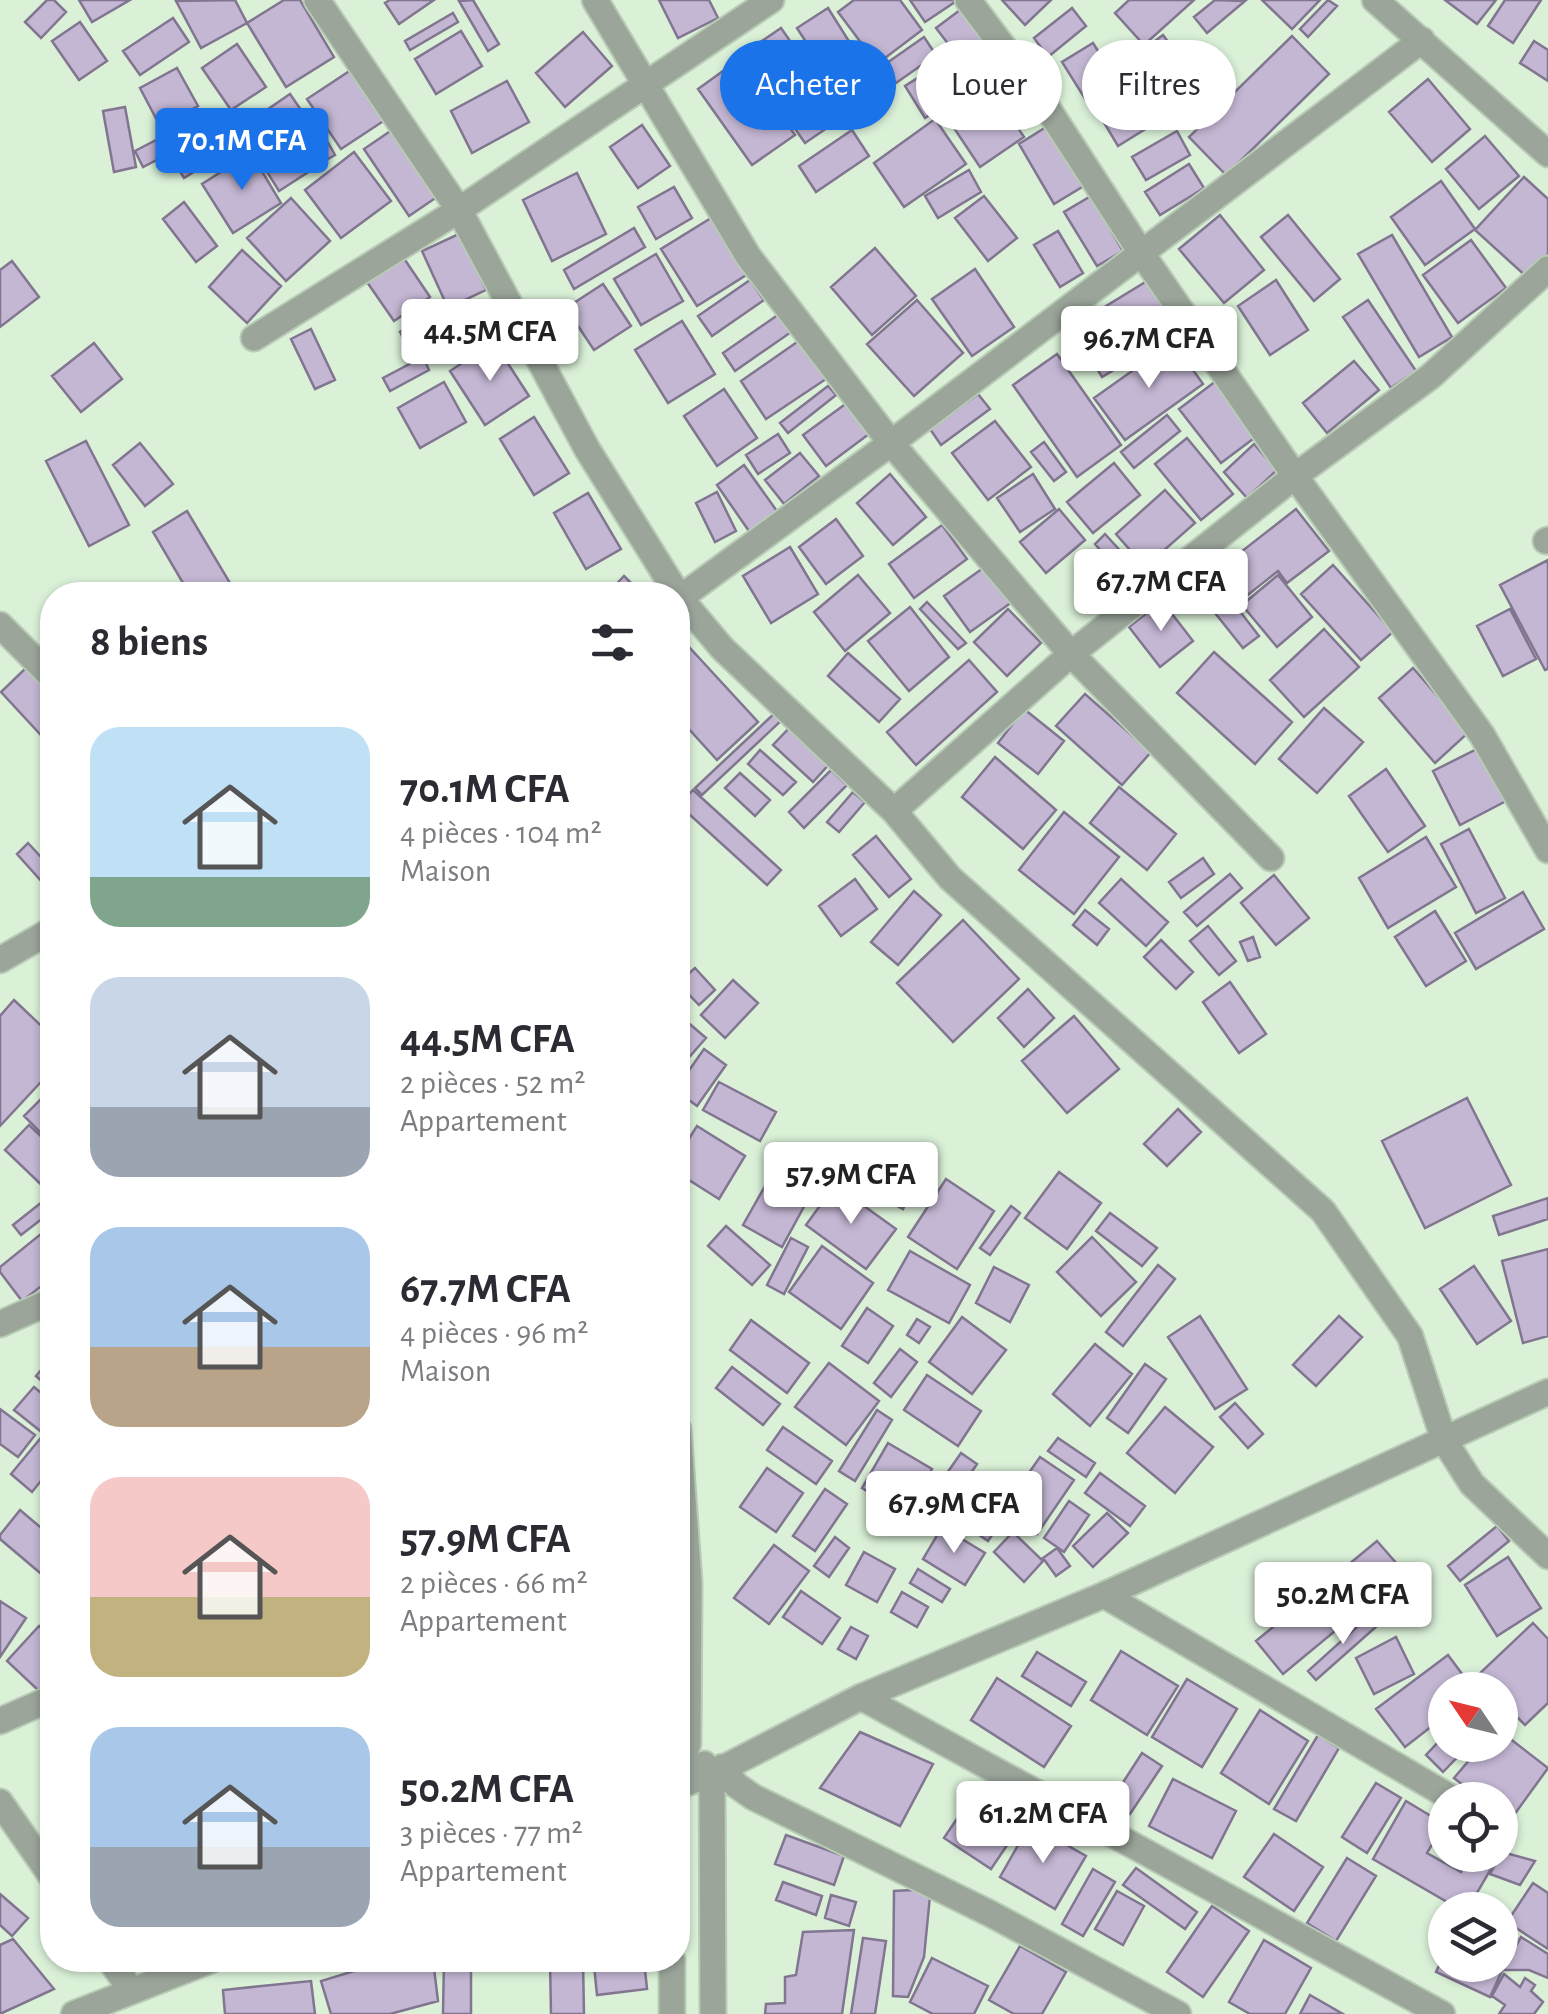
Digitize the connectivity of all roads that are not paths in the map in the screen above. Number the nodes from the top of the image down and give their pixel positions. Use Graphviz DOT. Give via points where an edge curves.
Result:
graph roads {
  1 [pos="317,0"];
  2 [pos="595,0"];
  3 [pos="772,0"];
  4 [pos="968,0"];
  5 [pos="1376,0"];
  6 [pos="1422,40"];
  7 [pos="646,87"];
  8 [pos="1548,154"];
  9 [pos="459,210"];
  10 [pos="1142,254"];
  11 [pos="1548,269"];
  12 [pos="254,338"];
  13 [pos="891,443"];
  14 [pos="1295,476"];
  15 [pos="670,582"];
  16 [pos="690,591"];
  17 [pos="690,610"];
  18 [pos="0,625"];
  19 [pos="1071,654"];
  20 [pos="40,665"];
  21 [pos="894,810"];
  22 [pos="1548,850"];
  23 [pos="1270,858"];
  24 [pos="40,937"];
  25 [pos="0,960"];
  26 [pos="40,1306"];
  27 [pos="0,1324"];
  28 [pos="1548,1392"];
  29 [pos="1444,1440"];
  30 [pos="1548,1556"];
  31 [pos="1104,1595"];
  32 [pos="861,1697"];
  33 [pos="40,1704"];
  34 [pos="0,1722"];
  35 [pos="690,1746"];
  36 [pos="717,1770"];
  37 [pos="690,1781"];
  38 [pos="1428,1784"];
  39 [pos="0,1802"];
  40 [pos="40,1860"];
  41 [pos="118,1972"];
  42 [pos="179,1972"];
  43 [pos="672,1972"];
  44 [pos="131,1990"];
  45 [pos="74,2014"];
  46 [pos="672,2014"];
  47 [pos="712,2014"];
  48 [pos="1178,2014"];
  49 [pos="1442,2014"];
  1 -- 9 [label="street"];
  2 -- 7 [label="street"];
  3 -- 7 [label="street"];
  4 -- 10 [label="street" via="1036,88"];
  5 -- 6 [label="street"];
  6 -- 8 [label="street"];
  6 -- 10 [label="street"];
  7 -- 9 [label="street"];
  7 -- 13 [label="street" via="748,256"];
  9 -- 12 [label="street"];
  9 -- 15 [label="street" via="587,448"];
  10 -- 13 [label="street"];
  10 -- 14 [label="street"];
  11 -- 14 [label="street" via="1430,376"];
  13 -- 16 [label="street"];
  13 -- 19 [label="street"];
  14 -- 19 [label="street"];
  14 -- 22 [label="street" via="1482,735"];
  17 -- 21 [label="street"];
  18 -- 20 [label="street"];
  19 -- 21 [label="street"];
  19 -- 23 [label="street"];
  21 -- 29 [label="street" via="950,878 1323,1211 1410,1336"];
  24 -- 25 [label="street"];
  26 -- 27 [label="street"];
  28 -- 29 [label="street"];
  29 -- 30 [label="street" via="1472,1484"];
  29 -- 31 [label="street"];
  31 -- 32 [label="street"];
  31 -- 38 [label="street"];
  32 -- 36 [label="street"];
  32 -- 49 [label="street"];
  33 -- 34 [label="street"];
  35 -- 36 [label="street"];
  36 -- 37 [label="street"];
  36 -- 47 [label="street"];
  36 -- 48 [label="street" via="753,1796"];
  39 -- 40 [label="street"];
  41 -- 44 [label="street"];
  42 -- 44 [label="street"];
  43 -- 46 [label="street"];
  44 -- 45 [label="street"];
}
